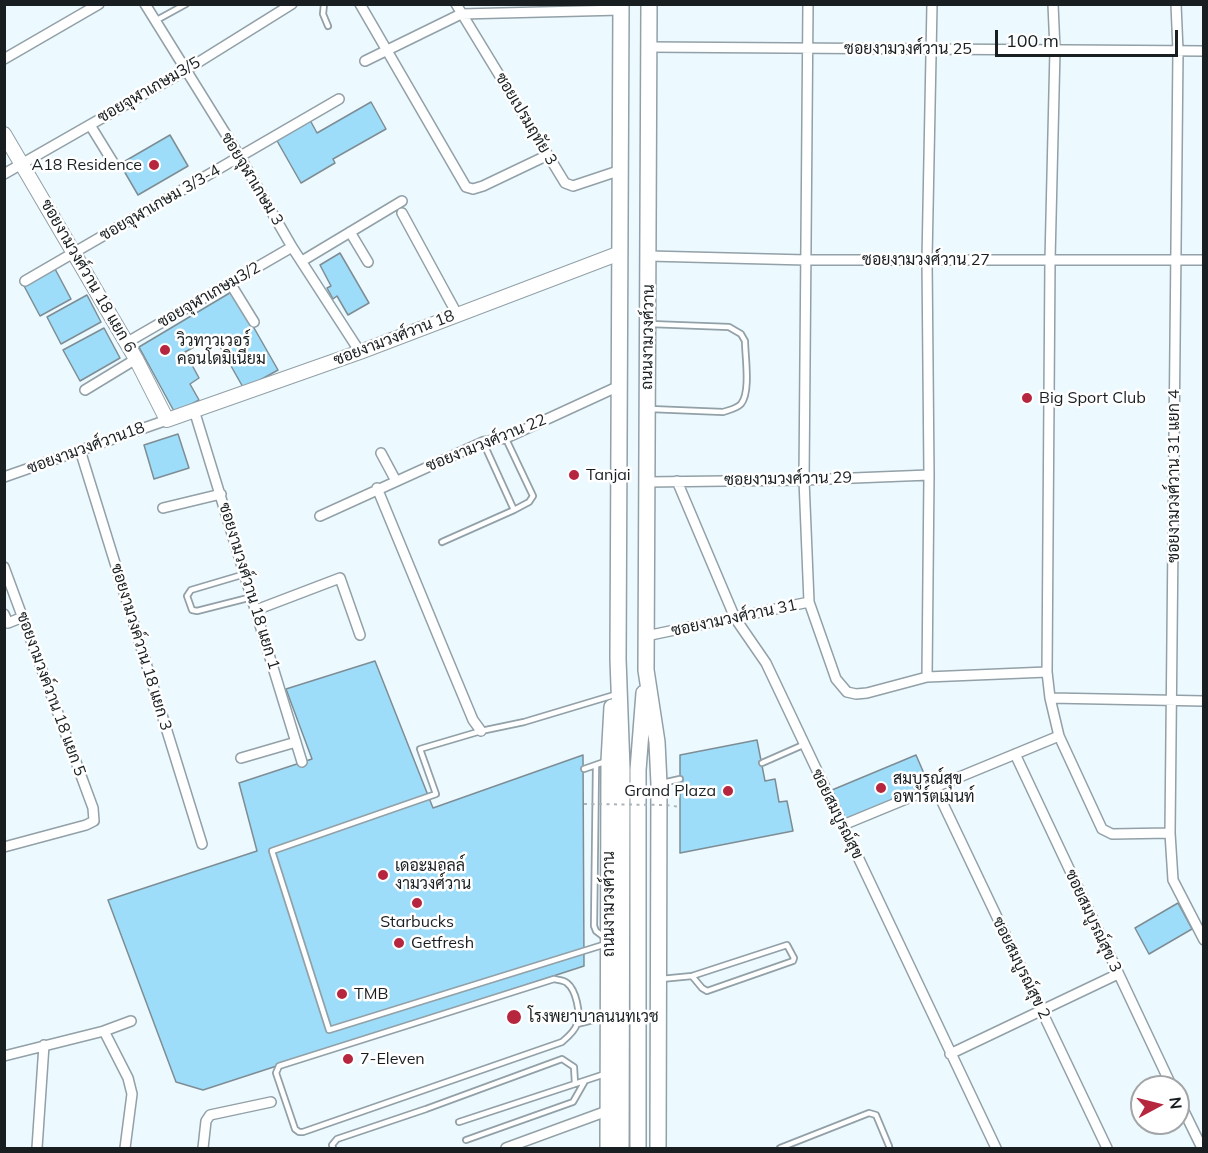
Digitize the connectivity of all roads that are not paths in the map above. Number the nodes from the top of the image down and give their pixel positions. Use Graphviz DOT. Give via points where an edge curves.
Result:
graph roads {
  1 [pos="99,4"];
  2 [pos="145,4"];
  3 [pos="186,4"];
  4 [pos="292,4"];
  5 [pos="324,4"];
  6 [pos="360,4"];
  7 [pos="649,4"];
  8 [pos="808,4"];
  9 [pos="932,4"];
  10 [pos="1053,4"];
  11 [pos="1176,4"];
  12 [pos="621,7"];
  13 [pos="459,9"];
  14 [pos="155,21"];
  15 [pos="328,26"];
  16 [pos="649,46"];
  17 [pos="808,48"];
  18 [pos="931,49"];
  19 [pos="385,50"];
  20 [pos="1055,50"];
  21 [pos="1178,51"];
  22 [pos="1203,51"];
  23 [pos="4,59"];
  24 [pos="365,61"];
  25 [pos="186,70"];
  26 [pos="339,99"];
  27 [pos="90,125"];
  28 [pos="4,134"];
  29 [pos="548,155"];
  30 [pos="240,157"];
  31 [pos="23,163"];
  32 [pos="114,164"];
  33 [pos="621,170"];
  34 [pos="4,174"];
  35 [pos="402,201"];
  36 [pos="402,213"];
  37 [pos="350,232"];
  38 [pos="292,247"];
  39 [pos="73,252"];
  40 [pos="620,253"];
  41 [pos="648,256"];
  42 [pos="806,260"];
  43 [pos="927,260"];
  44 [pos="1050,260"];
  45 [pos="1176,260"];
  46 [pos="1203,260"];
  47 [pos="302,261"];
  48 [pos="368,262"];
  49 [pos="25,281"];
  50 [pos="230,283"];
  51 [pos="457,314"];
  52 [pos="254,322"];
  53 [pos="648,324"];
  54 [pos="126,343"];
  55 [pos="360,352"];
  56 [pos="136,359"];
  57 [pos="619,386"];
  58 [pos="85,390"];
  59 [pos="647,409"];
  60 [pos="194,410"];
  61 [pos="167,420"];
  62 [pos="506,438"];
  63 [pos="483,442"];
  64 [pos="80,450"];
  65 [pos="381,453"];
  66 [pos="929,475"];
  67 [pos="4,477"];
  68 [pos="804,480"];
  69 [pos="396,481"];
  70 [pos="677,481"];
  71 [pos="647,482"];
  72 [pos="377,488"];
  73 [pos="221,494"];
  74 [pos="163,508"];
  75 [pos="514,510"];
  76 [pos="320,516"];
  77 [pos="442,542"];
  78 [pos="4,567"];
  79 [pos="245,574"];
  80 [pos="9,591"];
  81 [pos="252,597"];
  82 [pos="810,602"];
  83 [pos="256,610"];
  84 [pos="4,614"];
  85 [pos="23,617"];
  86 [pos="735,618"];
  87 [pos="360,635"];
  88 [pos="646,636"];
  89 [pos="618,659"];
  90 [pos="646,670"];
  91 [pos="1047,672"];
  92 [pos="927,677"];
  93 [pos="614,694"];
  94 [pos="1050,698"];
  95 [pos="1173,700"];
  96 [pos="1203,701"];
  97 [pos="481,731"];
  98 [pos="1059,736"];
  99 [pos="296,742"];
  100 [pos="803,745"];
  101 [pos="1015,754"];
  102 [pos="241,758"];
  103 [pos="302,762"];
  104 [pos="762,763"];
  105 [pos="609,765"];
  106 [pos="584,769"];
  107 [pos="680,779"];
  108 [pos="659,784"];
  109 [pos="935,787"];
  110 [pos="843,825"];
  111 [pos="1170,833"];
  112 [pos="202,844"];
  113 [pos="4,847"];
  114 [pos="1203,940"];
  115 [pos="609,942"];
  116 [pos="1118,974"];
  117 [pos="692,976"];
  118 [pos="658,979"];
  119 [pos="1041,1010"];
  120 [pos="608,1016"];
  121 [pos="131,1021"];
  122 [pos="577,1024"];
  123 [pos="104,1031"];
  124 [pos="44,1045"];
  125 [pos="951,1054"];
  126 [pos="4,1056"];
  127 [pos="607,1073"];
  128 [pos="1166,1075"];
  129 [pos="585,1081"];
  130 [pos="575,1084"];
  131 [pos="271,1102"];
  132 [pos="607,1111"];
  133 [pos="459,1122"];
  134 [pos="1190,1124"];
  135 [pos="466,1140"];
  136 [pos="889,1146"];
  137 [pos="37,1149"];
  138 [pos="125,1149"];
  139 [pos="203,1149"];
  140 [pos="333,1149"];
  141 [pos="506,1149"];
  142 [pos="608,1149"];
  143 [pos="621,1149"];
  144 [pos="638,1149"];
  145 [pos="658,1149"];
  146 [pos="780,1149"];
  147 [pos="996,1149"];
  148 [pos="1107,1149"];
  149 [pos="1202,1149"];
  1 -- 23 [label="street"];
  2 -- 14 [label="street, ซอยจุฬาเกษม 3"];
  3 -- 14 [label="lane"];
  4 -- 25 [label="street, ซอยจุฬาเกษม3/5"];
  5 -- 15 [label="lane"];
  6 -- 19 [label="street"];
  7 -- 16 [label="main road, ถนนงามวงศ์วาน"];
  8 -- 17 [label="street"];
  9 -- 18 [label="street"];
  10 -- 20 [label="street"];
  11 -- 21 [label="street, ซอยงามวงศ์วาน 31 แยก 4"];
  12 -- 13 [label="street"];
  12 -- 33 [label="main road, ถนนงามวงศ์วาน"];
  13 -- 19 [label="street"];
  13 -- 29 [label="street, ซอยเปรมฤทัย 3"];
  14 -- 25 [label="street, ซอยจุฬาเกษม 3"];
  16 -- 17 [label="street, ซอยงามวงศ์วาน 25"];
  16 -- 41 [label="main road, ถนนงามวงศ์วาน"];
  17 -- 18 [label="street, ซอยงามวงศ์วาน 25"];
  17 -- 42 [label="street"];
  18 -- 20 [label="street, ซอยงามวงศ์วาน 25"];
  18 -- 43 [label="street"];
  19 -- 24 [label="street"];
  19 -- 29 [label="street" via="466,187 483,186"];
  20 -- 21 [label="street, ซอยงามวงศ์วาน 25"];
  20 -- 44 [label="street"];
  21 -- 22 [label="street, ซอยงามวงศ์วาน 25"];
  21 -- 45 [label="street, ซอยงามวงศ์วาน 31 แยก 4"];
  25 -- 27 [label="street, ซอยจุฬาเกษม3/5"];
  25 -- 30 [label="street, ซอยจุฬาเกษม 3"];
  26 -- 30 [label="street, ซอยจุฬาเกษม 3/3-4"];
  27 -- 31 [label="street, ซอยจุฬาเกษม3/5"];
  27 -- 32 [label="street"];
  28 -- 31 [label="street, ซอยงามวงศ์วาน 18 แยก 6"];
  29 -- 33 [label="street, ซอยเปรมฤทัย 3" via="568,185"];
  30 -- 38 [label="street, ซอยจุฬาเกษม 3"];
  30 -- 39 [label="street, ซอยจุฬาเกษม 3/3-4"];
  31 -- 34 [label="street, ซอยจุฬาเกษม3/5"];
  31 -- 39 [label="street, ซอยงามวงศ์วาน 18 แยก 6"];
  33 -- 40 [label="main road, ถนนงามวงศ์วาน"];
  35 -- 37 [label="street"];
  36 -- 51 [label="street"];
  37 -- 47 [label="street"];
  37 -- 48 [label="street"];
  38 -- 47 [label="street, ซอยจุฬาเกษม 3"];
  38 -- 50 [label="street, ซอยจุฬาเกษม3/2"];
  39 -- 49 [label="street, ซอยจุฬาเกษม 3/3-4"];
  39 -- 54 [label="street, ซอยงามวงศ์วาน 18 แยก 6"];
  40 -- 51 [label="street, ซอยงามวงศ์วาน 18"];
  40 -- 57 [label="main road, ถนนงามวงศ์วาน"];
  41 -- 42 [label="street, ซอยงามวงศ์วาน 27"];
  41 -- 53 [label="main road, ถนนงามวงศ์วาน"];
  42 -- 43 [label="street, ซอยงามวงศ์วาน 27"];
  42 -- 68 [label="street"];
  43 -- 44 [label="street, ซอยงามวงศ์วาน 27"];
  43 -- 66 [label="street"];
  44 -- 45 [label="street, ซอยงามวงศ์วาน 27"];
  44 -- 91 [label="street"];
  45 -- 46 [label="street, ซอยงามวงศ์วาน 27"];
  45 -- 95 [label="street, ซอยงามวงศ์วาน 31 แยก 4"];
  47 -- 55 [label="street, ซอยจุฬาเกษม 3"];
  50 -- 52 [label="street"];
  50 -- 54 [label="street, ซอยจุฬาเกษม3/2"];
  51 -- 55 [label="street, ซอยงามวงศ์วาน 18"];
  53 -- 59 [label="main road, ถนนงามวงศ์วาน"];
  53 -- 59 [label="lane" via="729,327 741,334 745,341 747,393 741,404 723,412"];
  54 -- 56 [label="street, ซอยงามวงศ์วาน 18 แยก 6"];
  55 -- 60 [label="street, ซอยงามวงศ์วาน 18"];
  56 -- 58 [label="street"];
  56 -- 61 [label="street, ซอยงามวงศ์วาน 18 แยก 6"];
  57 -- 62 [label="street, ซอยงามวงศ์วาน 22"];
  57 -- 89 [label="main road, ถนนงามวงศ์วาน"];
  59 -- 71 [label="main road, ถนนงามวงศ์วาน"];
  60 -- 61 [label="street, ซอยงามวงศ์วาน 18"];
  60 -- 73 [label="street, ซอยงามวงศ์วาน 18 แยก 1"];
  61 -- 64 [label="street, ซอยงามวงศ์วาน18"];
  62 -- 63 [label="street, ซอยงามวงศ์วาน 22"];
  62 -- 75 [label="lane" via="533,496"];
  63 -- 69 [label="street, ซอยงามวงศ์วาน 22"];
  63 -- 75 [label="lane"];
  64 -- 67 [label="street, ซอยงามวงศ์วาน18"];
  64 -- 112 [label="street, ซอยงามวงค์วาน 18 แยก 3"];
  65 -- 69 [label="street"];
  66 -- 68 [label="street, ซอยงามวงศ์วาน 29"];
  66 -- 92 [label="street"];
  68 -- 70 [label="street, ซอยงามวงศ์วาน 29"];
  68 -- 82 [label="street"];
  69 -- 72 [label="street, ซอยงามวงศ์วาน 22"];
  70 -- 71 [label="street, ซอยงามวงศ์วาน 29"];
  70 -- 86 [label="street, ซอยสมบูรณ์สุข"];
  71 -- 88 [label="main road, ถนนงามวงศ์วาน"];
  72 -- 76 [label="street, ซอยงามวงศ์วาน 22"];
  72 -- 97 [label="street" via="473,720"];
  73 -- 74 [label="street"];
  73 -- 79 [label="street, ซอยงามวงศ์วาน 18 แยก 1"];
  75 -- 77 [label="lane"];
  78 -- 80 [label="street, ซอยงามวงค์วาน 18 แยก 5"];
  79 -- 81 [label="street, ซอยงามวงศ์วาน 18 แยก 1"];
  79 -- 81 [label="lane" via="191,591 187,596 190,607 197,611"];
  80 -- 85 [label="street, ซอยงามวงค์วาน 18 แยก 5"];
  81 -- 83 [label="street, ซอยงามวงศ์วาน 18 แยก 1"];
  82 -- 86 [label="street, ซอยงามวงศ์วาน 31"];
  82 -- 92 [label="street, ซอยงามวงศ์วาน 31" via="836,679 847,692 867,693"];
  83 -- 87 [label="street" via="340,578"];
  83 -- 99 [label="street, ซอยงามวงศ์วาน 18 แยก 1"];
  84 -- 85 [label="street" via="8,623"];
  85 -- 113 [label="street, ซอยงามวงค์วาน 18 แยก 5" via="93,808 94,821"];
  86 -- 88 [label="street, ซอยงามวงศ์วาน 31"];
  86 -- 100 [label="street, ซอยสมบูรณ์สุข" via="766,663"];
  88 -- 90 [label="main road, ถนนงามวงศ์วาน"];
  89 -- 93 [label="main road, ถนนงามวงศ์วาน"];
  89 -- 105 [label="main road, ถนนงามวงศ์วาน"];
  90 -- 108 [label="main road, ถนนงามวงศ์วาน"];
  90 -- 144 [label="main road, ถนนงามวงศ์วาน" via="639,770"];
  91 -- 92 [label="street, ซอยงามวงศ์วาน 31"];
  91 -- 94 [label="street"];
  93 -- 97 [label="lane"];
  93 -- 105 [label="main road, ถนนงามวงศ์วาน"];
  94 -- 95 [label="street"];
  94 -- 98 [label="street"];
  95 -- 96 [label="street"];
  95 -- 111 [label="street, ซอยงามวงศ์วาน 31 แยก 4"];
  97 -- 115 [label="lane" via="420,749 436,794 272,851 329,1030"];
  98 -- 101 [label="street"];
  98 -- 111 [label="street" via="1102,829 1112,834"];
  99 -- 102 [label="street"];
  99 -- 103 [label="street, ซอยงามวงศ์วาน 18 แยก 1"];
  100 -- 104 [label="lane"];
  100 -- 110 [label="street, ซอยสมบูรณ์สุข"];
  101 -- 109 [label="street"];
  101 -- 116 [label="street, ซอยสมบูรณ์สุข 3"];
  105 -- 106 [label="lane"];
  105 -- 115 [label="main road, ถนนงามวงศ์วาน"];
  105 -- 143 [label="main road, ถนนงามวงศ์วาน"];
  107 -- 108 [label="lane"];
  108 -- 118 [label="main road, ถนนงามวงศ์วาน"];
  109 -- 110 [label="street"];
  109 -- 119 [label="street, ซอยสมบูรณ์สุข 2"];
  110 -- 125 [label="street, ซอยสมบูรณ์สุข"];
  111 -- 114 [label="street, ซอยงามวงศ์วาน 31 แยก 4" via="1173,880"];
  115 -- 120 [label="main road, ถนนงามวงศ์วาน"];
  116 -- 119 [label="street"];
  116 -- 128 [label="street, ซอยสมบูรณ์สุข 3"];
  117 -- 117 [label="lane" via="787,945 794,958 707,991"];
  117 -- 118 [label="lane"];
  118 -- 145 [label="main road, ถนนงามวงศ์วาน"];
  119 -- 125 [label="street"];
  119 -- 148 [label="street, ซอยสมบูรณ์สุข 2"];
  120 -- 122 [label="lane"];
  120 -- 127 [label="main road, ถนนงามวงศ์วาน"];
  121 -- 123 [label="street"];
  122 -- 122 [label="lane" via="558,1044 303,1132 296,1129 276,1073 279,1066 554,979 568,983 572,989"];
  123 -- 124 [label="street"];
  123 -- 138 [label="street" via="129,1078 132,1094"];
  124 -- 126 [label="street"];
  124 -- 137 [label="street"];
  125 -- 147 [label="street, ซอยสมบูรณ์สุข"];
  127 -- 129 [label="lane"];
  127 -- 132 [label="main road, ถนนงามวงศ์วาน"];
  129 -- 130 [label="lane"];
  129 -- 135 [label="lane" via="573,1102"];
  130 -- 133 [label="lane"];
  130 -- 140 [label="lane" via="574,1067 562,1059 337,1139"];
  131 -- 139 [label="street" via="210,1115"];
  132 -- 141 [label="street"];
  132 -- 142 [label="main road, ถนนงามวงศ์วาน"];
  134 -- 149 [label="street"];
  136 -- 146 [label="lane" via="876,1115 869,1113"];
}
